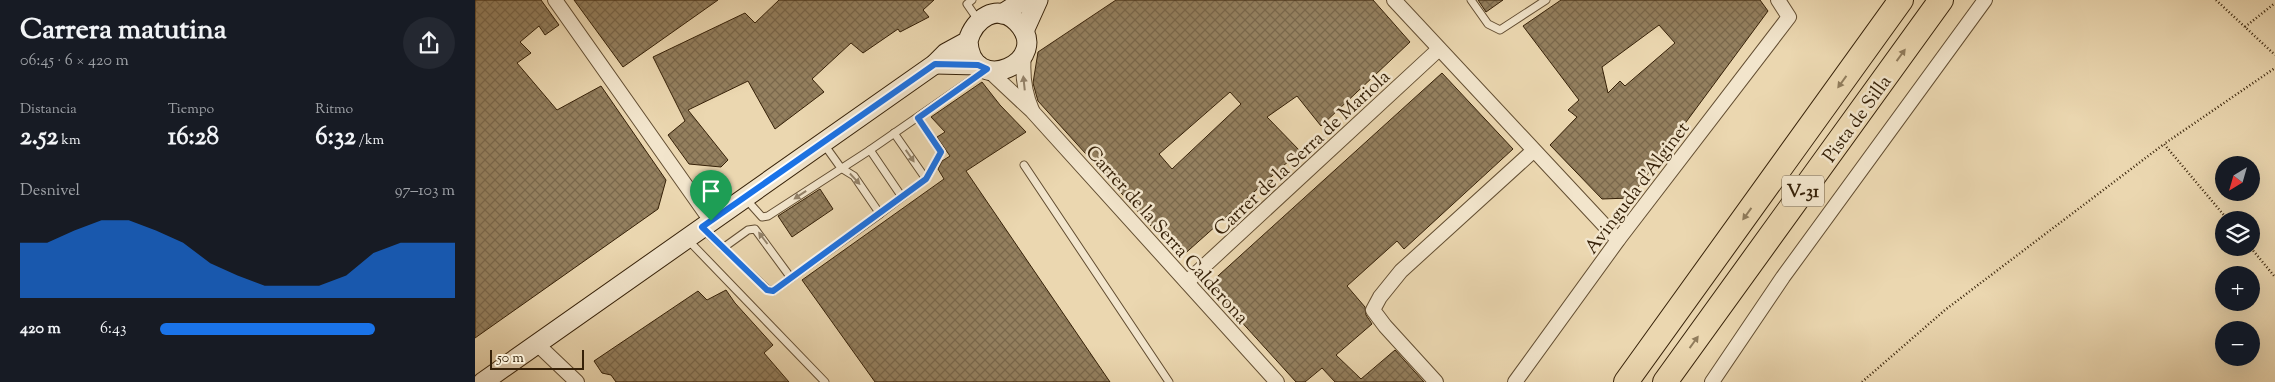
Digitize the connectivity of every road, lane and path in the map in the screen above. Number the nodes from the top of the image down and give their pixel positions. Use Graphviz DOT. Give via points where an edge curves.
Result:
graph roads {
  1 [pos="555,0"];
  2 [pos="972,0"];
  3 [pos="1023,0"];
  4 [pos="1038,0"];
  5 [pos="1394,0"];
  6 [pos="1471,0"];
  7 [pos="1546,0"];
  8 [pos="1778,0"];
  9 [pos="1901,0"];
  10 [pos="1941,0"];
  11 [pos="1985,0"];
  12 [pos="2216,0"];
  13 [pos="2275,4"];
  14 [pos="1002,14"];
  15 [pos="978,21"];
  16 [pos="2245,27"];
  17 [pos="1024,31"];
  18 [pos="968,40"];
  19 [pos="1439,48"];
  20 [pos="1024,54"];
  21 [pos="2275,55"];
  22 [pos="935,64"];
  23 [pos="983,67"];
  24 [pos="2275,68"];
  25 [pos="1032,111"];
  26 [pos="918,118"];
  27 [pos="895,134"];
  28 [pos="823,143"];
  29 [pos="2164,144"];
  30 [pos="870,150"];
  31 [pos="1533,151"];
  32 [pos="1023,165"];
  33 [pos="841,168"];
  34 [pos="926,179"];
  35 [pos="745,197"];
  36 [pos="902,197"];
  37 [pos="2220,211"];
  38 [pos="880,214"];
  39 [pos="707,224"];
  40 [pos="687,238"];
  41 [pos="1617,240"];
  42 [pos="723,248"];
  43 [pos="2258,256"];
  44 [pos="2275,277"];
  45 [pos="791,278"];
  46 [pos="1187,282"];
  47 [pos="537,344"];
  48 [pos="483,382"];
  49 [pos="577,382"];
  50 [pos="825,382"];
  51 [pos="1169,382"];
  52 [pos="1277,382"];
  53 [pos="1436,382"];
  54 [pos="1515,382"];
  55 [pos="1626,382"];
  56 [pos="1665,382"];
  57 [pos="1712,382"];
  58 [pos="1862,382"];
  1 -- 39 [label="street"];
  2 -- 15 [label="lane" via="967,4"];
  3 -- 14 [label="street"];
  4 -- 17 [label="street"];
  5 -- 19 [label="street"];
  6 -- 7 [label="lane" via="1488,24 1500,30"];
  8 -- 41 [label="street, Avinguda d'Alginet" via="1789,16"];
  9 -- 55 [label="highway, Pista de Silla / V-31, one-way"];
  56 -- 10 [label="highway, Pista de Silla / V-31, one-way"];
  11 -- 57 [label="street" via="1783,277"];
  12 -- 16 [label="path"];
  13 -- 16 [label="path"];
  14 -- 15 [label="street"];
  14 -- 17 [label="street" via="1015,20"];
  15 -- 18 [label="street" via="971,28"];
  16 -- 21 [label="path"];
  17 -- 20 [label="street"];
  18 -- 22 [label="street"];
  18 -- 23 [label="street" via="972,57"];
  19 -- 31 [label="street"];
  19 -- 46 [label="street, Carrer de la Serra de Mariola"];
  20 -- 23 [label="street" via="1019,62 1004,71"];
  25 -- 20 [label="street, Carrer de la Serra Calderona, one-way" via="1025,95"];
  22 -- 23 [label="street"];
  22 -- 28 [label="street"];
  23 -- 25 [label="street, Carrer de la Serra Calderona"];
  23 -- 26 [label="lane"];
  24 -- 29 [label="path"];
  25 -- 46 [label="street, Carrer de la Serra Calderona"];
  26 -- 27 [label="lane"];
  26 -- 34 [label="lane" via="941,152"];
  27 -- 30 [label="lane"];
  27 -- 34 [label="lane, one-way"];
  28 -- 33 [label="lane"];
  28 -- 35 [label="street"];
  29 -- 37 [label="path"];
  29 -- 58 [label="path" via="1945,310"];
  30 -- 33 [label="lane"];
  30 -- 36 [label="lane"];
  31 -- 41 [label="street"];
  31 -- 53 [label="street" via="1401,271 1373,310"];
  32 -- 51 [label="lane"];
  33 -- 35 [label="lane, one-way" via="768,216 761,217"];
  33 -- 38 [label="lane, one-way" via="854,176"];
  34 -- 36 [label="lane"];
  35 -- 39 [label="street"];
  36 -- 38 [label="lane"];
  38 -- 45 [label="lane"];
  39 -- 40 [label="street"];
  39 -- 42 [label="lane"];
  40 -- 47 [label="street"];
  40 -- 50 [label="lane"];
  41 -- 54 [label="street, Avinguda d'Alginet"];
  42 -- 45 [label="lane" via="767,290 773,291"];
  45 -- 42 [label="lane, one-way" via="755,229 748,230"];
  43 -- 44 [label="path"];
  46 -- 52 [label="street, Carrer de la Serra Calderona"];
  47 -- 48 [label="street"];
  47 -- 49 [label="street"];
}
